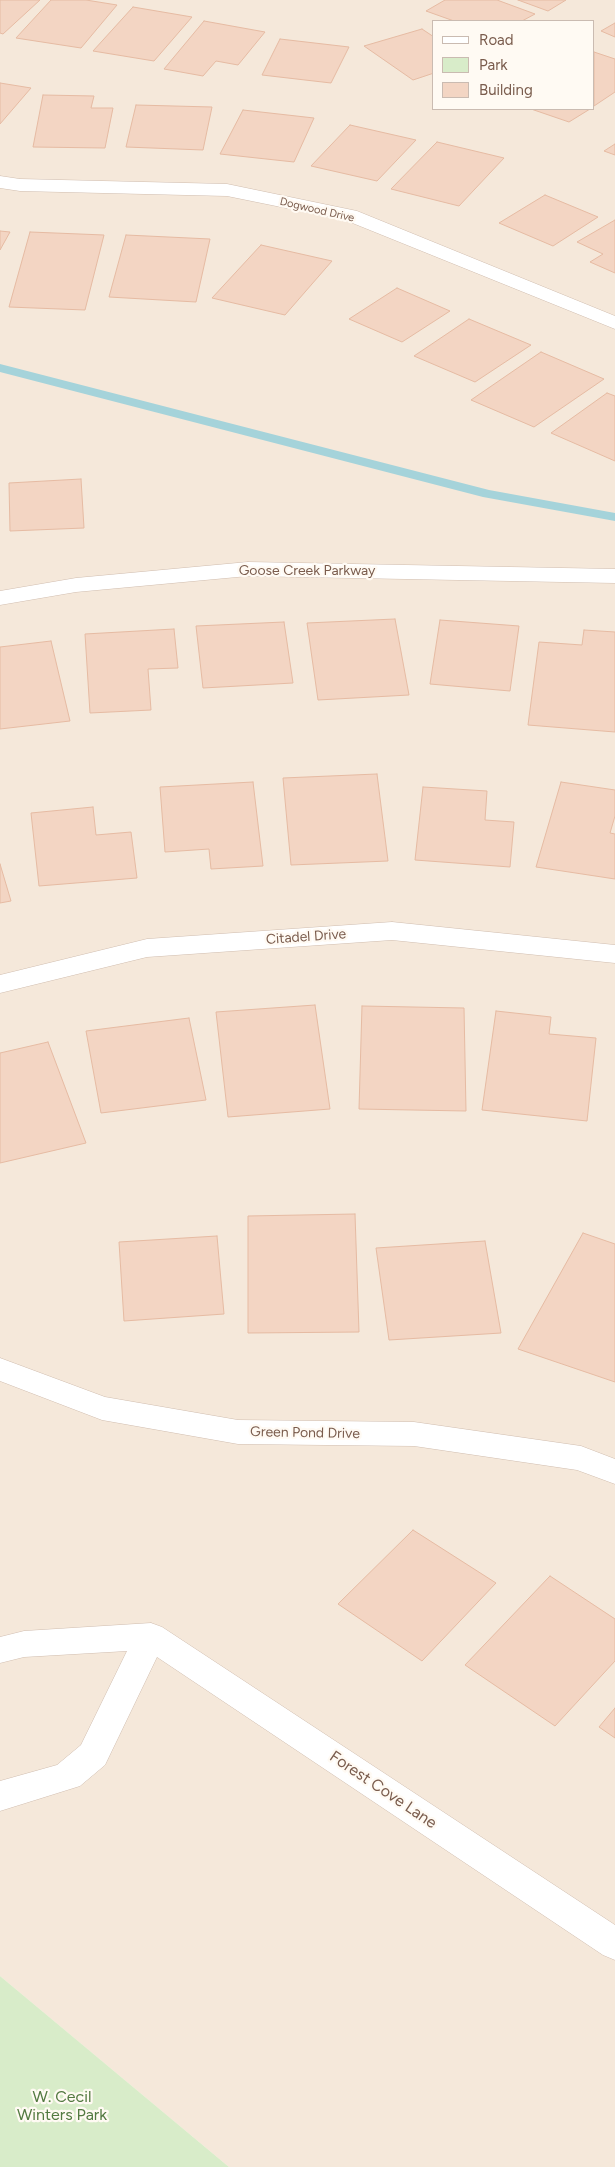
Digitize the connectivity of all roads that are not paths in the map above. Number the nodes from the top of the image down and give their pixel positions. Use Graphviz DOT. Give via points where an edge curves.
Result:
graph roads {
  1 [pos="0,182"];
  2 [pos="615,322"];
  3 [pos="615,576"];
  4 [pos="0,598"];
  5 [pos="615,954"];
  6 [pos="0,984"];
  7 [pos="0,1369"];
  8 [pos="615,1472"];
  9 [pos="151,1636"];
  10 [pos="0,1650"];
  11 [pos="0,1796"];
  12 [pos="615,1944"];
  1 -- 2 [label="street, Dogwood Drive" via="227,190 350,215"];
  3 -- 4 [label="street, Goose Creek Parkway" via="248,569 76,585"];
  5 -- 6 [label="street, Citadel Drive" via="392,931 147,948"];
  7 -- 8 [label="street, Green Pond Drive" via="102,1408 238,1432 414,1434 581,1458"];
  9 -- 10 [label="street" via="24,1644"];
  9 -- 11 [label="street" via="92,1755 68,1776"];
  9 -- 12 [label="street, Forest Cove Lane"];
}
